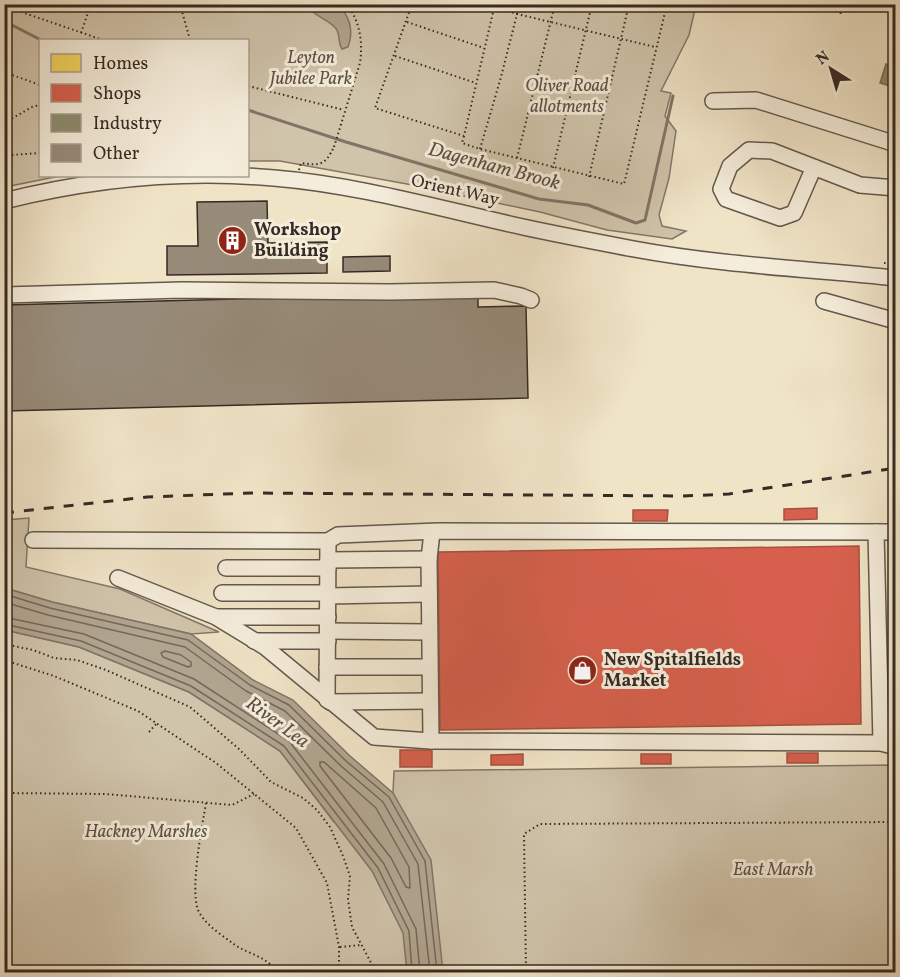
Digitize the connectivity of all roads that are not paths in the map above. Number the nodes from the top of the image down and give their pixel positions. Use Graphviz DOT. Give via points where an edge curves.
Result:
graph roads {
  1 [pos="712,100"];
  2 [pos="896,144"];
  3 [pos="814,167"];
  4 [pos="172,177"];
  5 [pos="249,177"];
  6 [pos="896,188"];
  7 [pos="4,201"];
  8 [pos="896,278"];
  9 [pos="4,295"];
  10 [pos="531,300"];
  11 [pos="824,301"];
  12 [pos="896,321"];
  13 [pos="432,532"];
  14 [pos="876,532"];
  15 [pos="896,532"];
  16 [pos="33,540"];
  17 [pos="328,541"];
  18 [pos="429,559"];
  19 [pos="328,564"];
  20 [pos="226,568"];
  21 [pos="118,578"];
  22 [pos="222,593"];
  23 [pos="328,594"];
  24 [pos="429,594"];
  25 [pos="216,617"];
  26 [pos="328,630"];
  27 [pos="429,632"];
  28 [pos="254,641"];
  29 [pos="327,667"];
  30 [pos="429,667"];
  31 [pos="329,701"];
  32 [pos="430,702"];
  33 [pos="896,734"];
  34 [pos="431,741"];
  35 [pos="888,745"];
  1 -- 2 [label="street" via="756,100"];
  3 -- 3 [label="street" via="772,151 749,150 730,166 721,189 726,199 780,219 794,213"];
  3 -- 6 [label="street" via="860,185"];
  4 -- 7 [label="street, Orient Way" via="89,184"];
  5 -- 8 [label="street, Orient Way" via="303,181 384,195 636,249"];
  9 -- 10 [label="street" via="182,290 494,290"];
  11 -- 12 [label="street"];
  13 -- 14 [label="street"];
  13 -- 17 [label="street" via="338,535"];
  13 -- 18 [label="street"];
  14 -- 15 [label="street"];
  14 -- 35 [label="street"];
  16 -- 17 [label="street"];
  17 -- 19 [label="street"];
  18 -- 19 [label="street"];
  18 -- 24 [label="street"];
  19 -- 20 [label="street"];
  19 -- 23 [label="street"];
  21 -- 25 [label="street"];
  22 -- 23 [label="street"];
  23 -- 24 [label="street"];
  23 -- 26 [label="street"];
  24 -- 27 [label="street"];
  25 -- 26 [label="street"];
  25 -- 28 [label="street"];
  26 -- 27 [label="street"];
  26 -- 28 [label="street"];
  26 -- 29 [label="street"];
  27 -- 30 [label="street"];
  28 -- 31 [label="street"];
  29 -- 30 [label="street"];
  29 -- 31 [label="street"];
  30 -- 32 [label="street"];
  31 -- 32 [label="street"];
  31 -- 34 [label="street" via="374,737"];
  32 -- 34 [label="street"];
  33 -- 35 [label="street"];
  34 -- 35 [label="street"];
}
